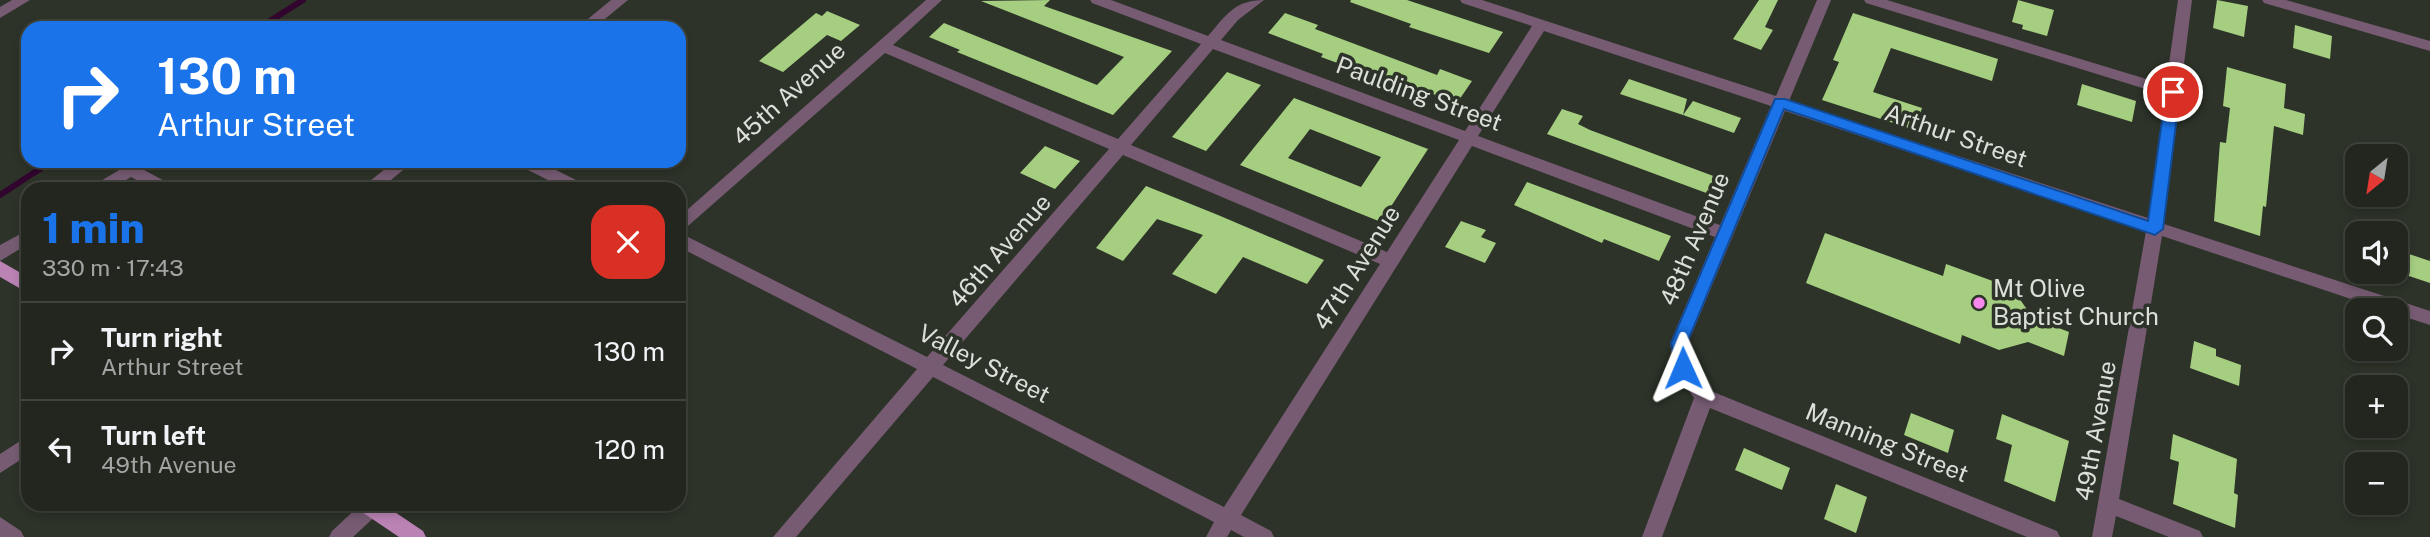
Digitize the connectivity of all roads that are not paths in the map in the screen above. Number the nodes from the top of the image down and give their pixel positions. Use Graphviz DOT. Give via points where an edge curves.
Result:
graph roads {
  1 [pos="23,0"];
  2 [pos="621,0"];
  3 [pos="935,0"];
  4 [pos="1097,0"];
  5 [pos="1257,0"];
  6 [pos="1467,0"];
  7 [pos="1824,0"];
  8 [pos="1871,0"];
  9 [pos="2185,0"];
  10 [pos="2269,0"];
  11 [pos="2296,4"];
  12 [pos="0,13"];
  13 [pos="593,21"];
  14 [pos="1540,24"];
  15 [pos="1211,42"];
  16 [pos="882,46"];
  17 [pos="2430,46"];
  18 [pos="2173,92"];
  19 [pos="1780,103"];
  20 [pos="1469,137"];
  21 [pos="1121,147"];
  22 [pos="132,168"];
  23 [pos="141,168"];
  24 [pos="396,168"];
  25 [pos="538,168"];
  26 [pos="111,182"];
  27 [pos="158,182"];
  28 [pos="378,182"];
  29 [pos="566,182"];
  30 [pos="686,221"];
  31 [pos="2155,229"];
  32 [pos="1724,233"];
  33 [pos="21,240"];
  34 [pos="686,243"];
  35 [pos="0,254"];
  36 [pos="1390,261"];
  37 [pos="0,268"];
  38 [pos="21,282"];
  39 [pos="2430,318"];
  40 [pos="932,367"];
  41 [pos="1704,397"];
  42 [pos="21,449"];
  43 [pos="0,465"];
  44 [pos="2108,504"];
  45 [pos="365,511"];
  46 [pos="379,511"];
  47 [pos="1227,519"];
  48 [pos="0,526"];
  49 [pos="14,537"];
  50 [pos="339,537"];
  51 [pos="416,537"];
  52 [pos="783,537"];
  53 [pos="1216,537"];
  54 [pos="1264,537"];
  55 [pos="1652,537"];
  56 [pos="2050,537"];
  57 [pos="2102,537"];
  58 [pos="2193,537"];
  1 -- 12 [label="street"];
  2 -- 13 [label="street"];
  3 -- 16 [label="street, 45th Avenue"];
  4 -- 15 [label="street, Paulding Street"];
  5 -- 15 [label="street, 46th Avenue"];
  6 -- 14 [label="street, Arthur Street"];
  7 -- 19 [label="street, 48th Avenue"];
  8 -- 18 [label="street"];
  9 -- 18 [label="street, 49th Avenue"];
  10 -- 11 [label="street"];
  11 -- 17 [label="street"];
  14 -- 19 [label="street, Arthur Street"];
  14 -- 20 [label="street, 47th Avenue"];
  15 -- 20 [label="street, Paulding Street"];
  15 -- 21 [label="street, 46th Avenue"];
  16 -- 21 [label="street"];
  16 -- 30 [label="street, 45th Avenue"];
  18 -- 31 [label="street, 49th Avenue"];
  19 -- 31 [label="street, Arthur Street"];
  19 -- 32 [label="street, 48th Avenue"];
  20 -- 32 [label="street, Paulding Street"];
  20 -- 36 [label="street, 47th Avenue"];
  21 -- 36 [label="street"];
  21 -- 40 [label="street, 46th Avenue"];
  22 -- 26 [label="street"];
  23 -- 27 [label="street"];
  24 -- 28 [label="street"];
  25 -- 29 [label="street"];
  31 -- 39 [label="street, Arthur Street"];
  31 -- 44 [label="street, 49th Avenue"];
  32 -- 41 [label="street, 48th Avenue" via="1679,343 1683,368"];
  33 -- 35 [label="street"];
  34 -- 40 [label="street, Valley Street"];
  36 -- 47 [label="street, 47th Avenue"];
  37 -- 38 [label="main road"];
  40 -- 47 [label="street, Valley Street"];
  40 -- 52 [label="street, 46th Avenue"];
  41 -- 55 [label="street"];
  41 -- 56 [label="street, Manning Street"];
  42 -- 43 [label="street"];
  44 -- 57 [label="street, 49th Avenue"];
  44 -- 58 [label="street"];
  45 -- 50 [label="street"];
  46 -- 51 [label="main road"];
  47 -- 53 [label="street, 47th Avenue"];
  47 -- 54 [label="street, Valley Street"];
  48 -- 49 [label="street"];
}
